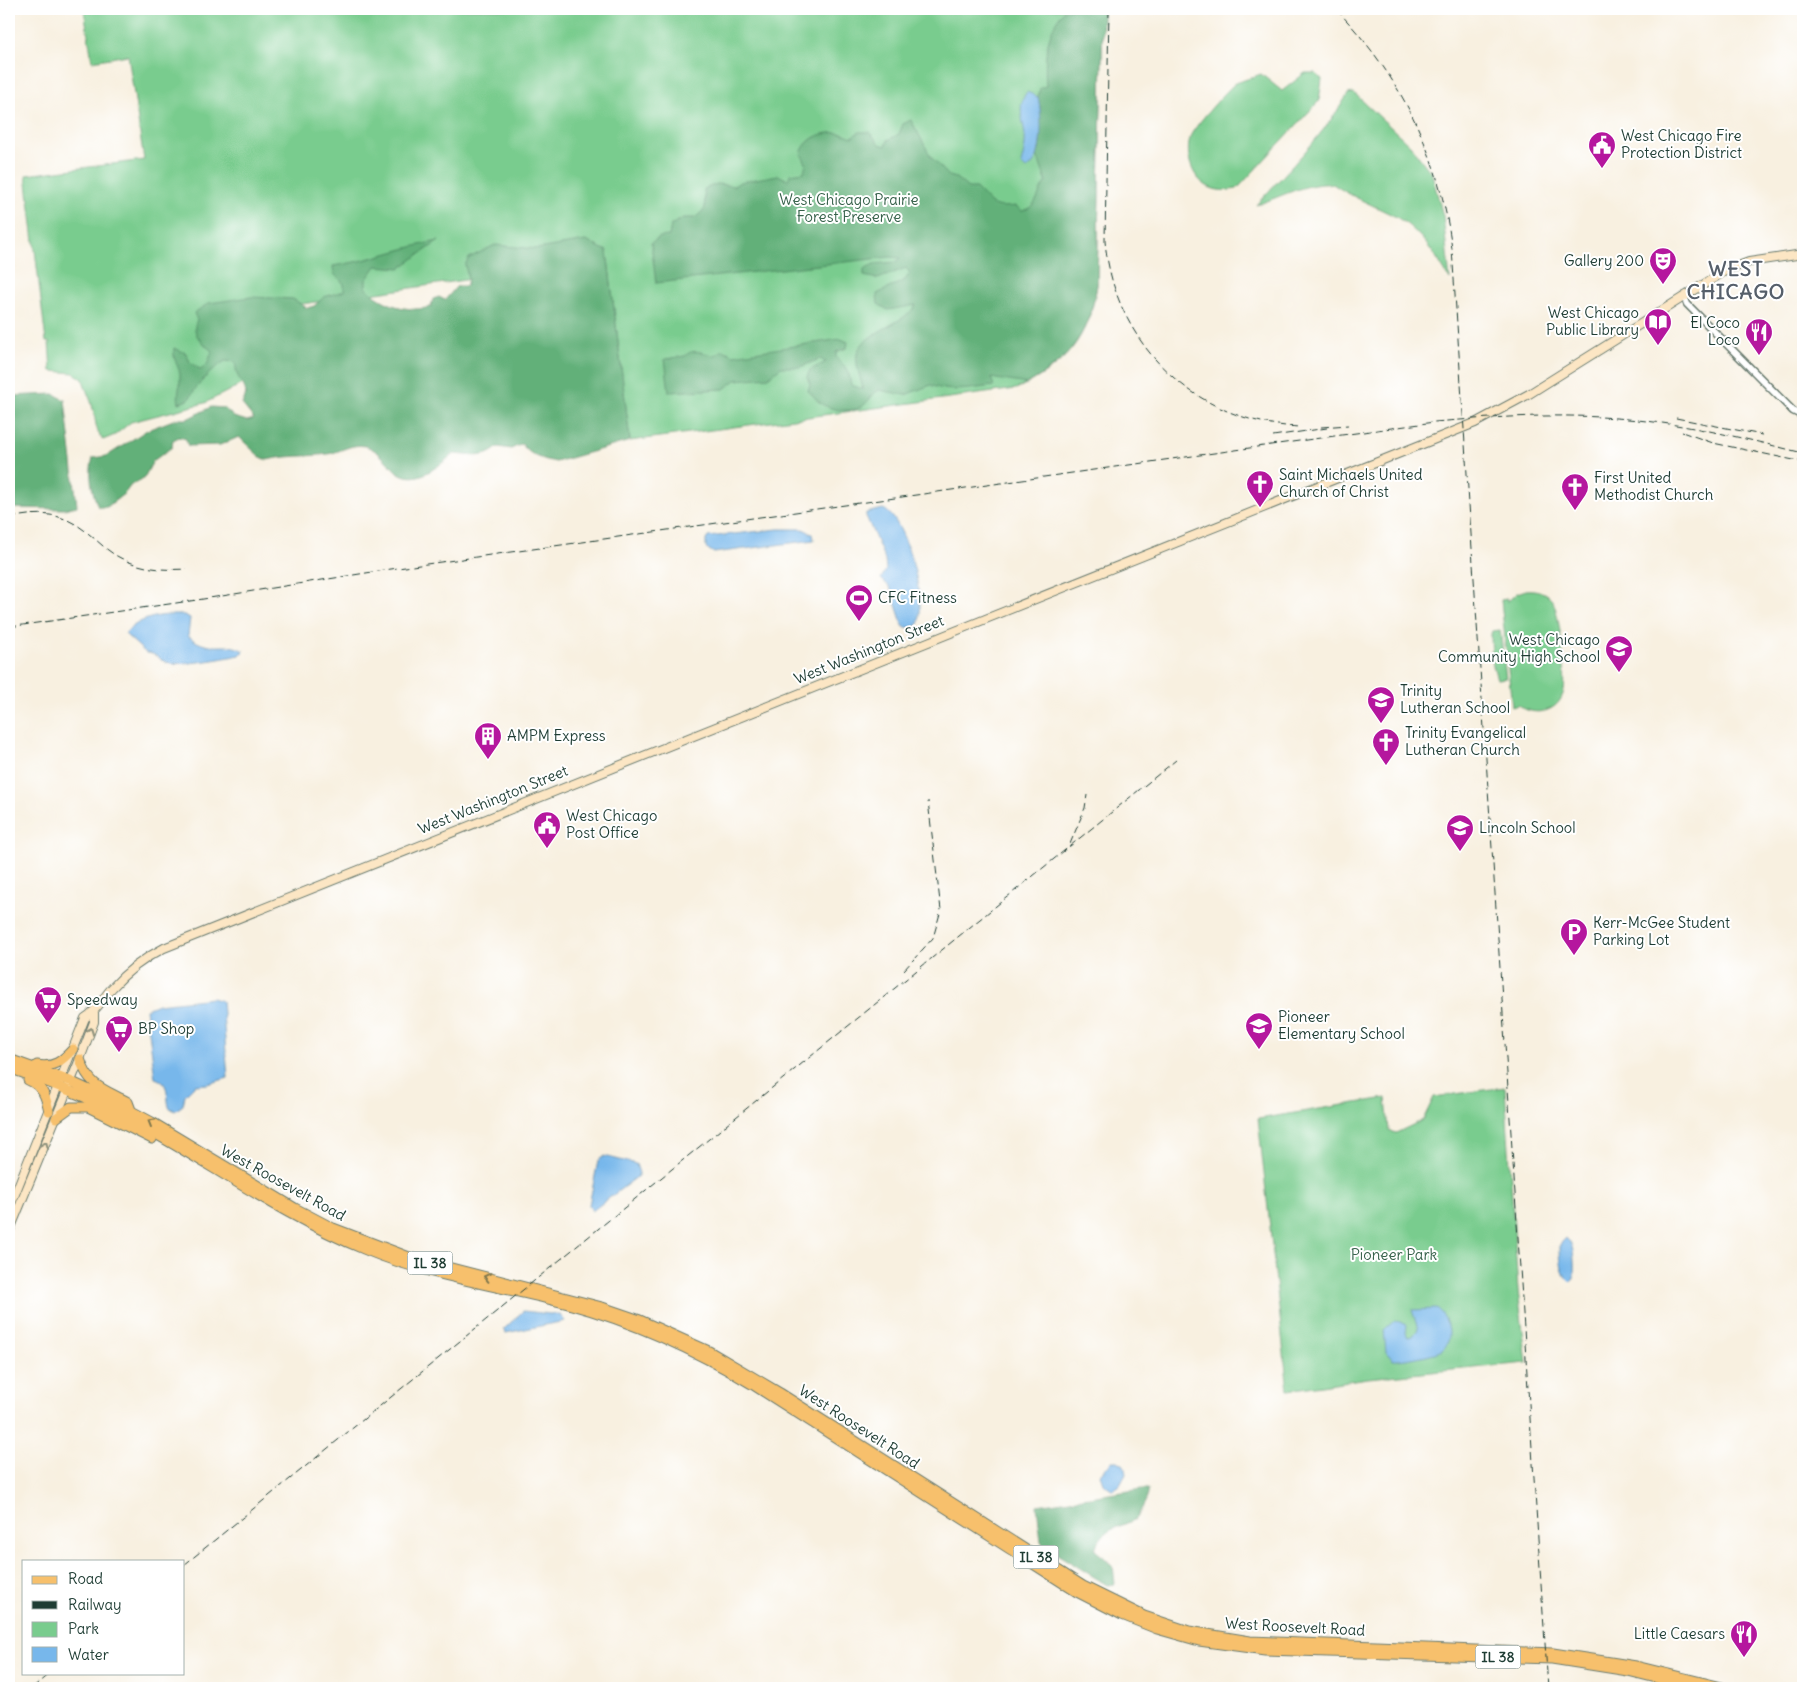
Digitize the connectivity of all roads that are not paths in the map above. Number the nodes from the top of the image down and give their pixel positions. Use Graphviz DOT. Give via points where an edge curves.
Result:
graph roads {
  1 [pos="1803,254"];
  2 [pos="1684,296"];
  3 [pos="1803,416"];
  4 [pos="94,1013"];
  5 [pos="73,1050"];
  6 [pos="9,1058"];
  7 [pos="80,1059"];
  8 [pos="23,1063"];
  9 [pos="9,1068"];
  10 [pos="9,1074"];
  11 [pos="64,1084"];
  12 [pos="130,1110"];
  13 [pos="53,1114"];
  14 [pos="176,1146"];
  15 [pos="9,1209"];
  16 [pos="9,1232"];
  17 [pos="1696,1688"];
  18 [pos="1726,1688"];
  1 -- 2 [label="main road, West Washington Street" via="1742,263"];
  2 -- 3 [label="street" via="1687,304 1740,358 1793,411"];
  2 -- 4 [label="main road, West Washington Street" via="1529,394 1475,423 176,942 152,954 130,971 111,989"];
  4 -- 5 [label="main road, West Washington Street" via="85,1018"];
  7 -- 4 [label="main road, West Washington Street, one-way" via="94,1022"];
  5 -- 8 [label="main road" via="63,1060 46,1067"];
  5 -- 11 [label="main road, West Washington Street"];
  6 -- 8 [label="main road, West Roosevelt Road / IL 38"];
  7 -- 11 [label="main road, West Washington Street"];
  7 -- 12 [label="main road" via="84,1073 92,1083 128,1102"];
  8 -- 11 [label="main road, West Roosevelt Road / IL 38"];
  9 -- 11 [label="main road, West Roosevelt Road / IL 38"];
  10 -- 13 [label="main road" via="40,1087"];
  11 -- 12 [label="main road, West Roosevelt Road / IL 38"];
  11 -- 13 [label="main road"];
  11 -- 14 [label="main road, West Roosevelt Road / IL 38"];
  18 -- 12 [label="main road, West Roosevelt Road / IL 38, one-way" via="1642,1668 1553,1653 1250,1641 1189,1631 1144,1616 1083,1586 709,1351 602,1307 409,1257 340,1231 295,1208"];
  13 -- 14 [label="main road" via="71,1107 88,1107 162,1144"];
  13 -- 15 [label="main road"];
  16 -- 13 [label="main road, one-way"];
  14 -- 17 [label="main road, West Roosevelt Road / IL 38" via="292,1215 369,1251 449,1277 583,1309 638,1328 699,1355 769,1395 1084,1596 1157,1629 1199,1640 1265,1650 1552,1659 1628,1671"];
}
